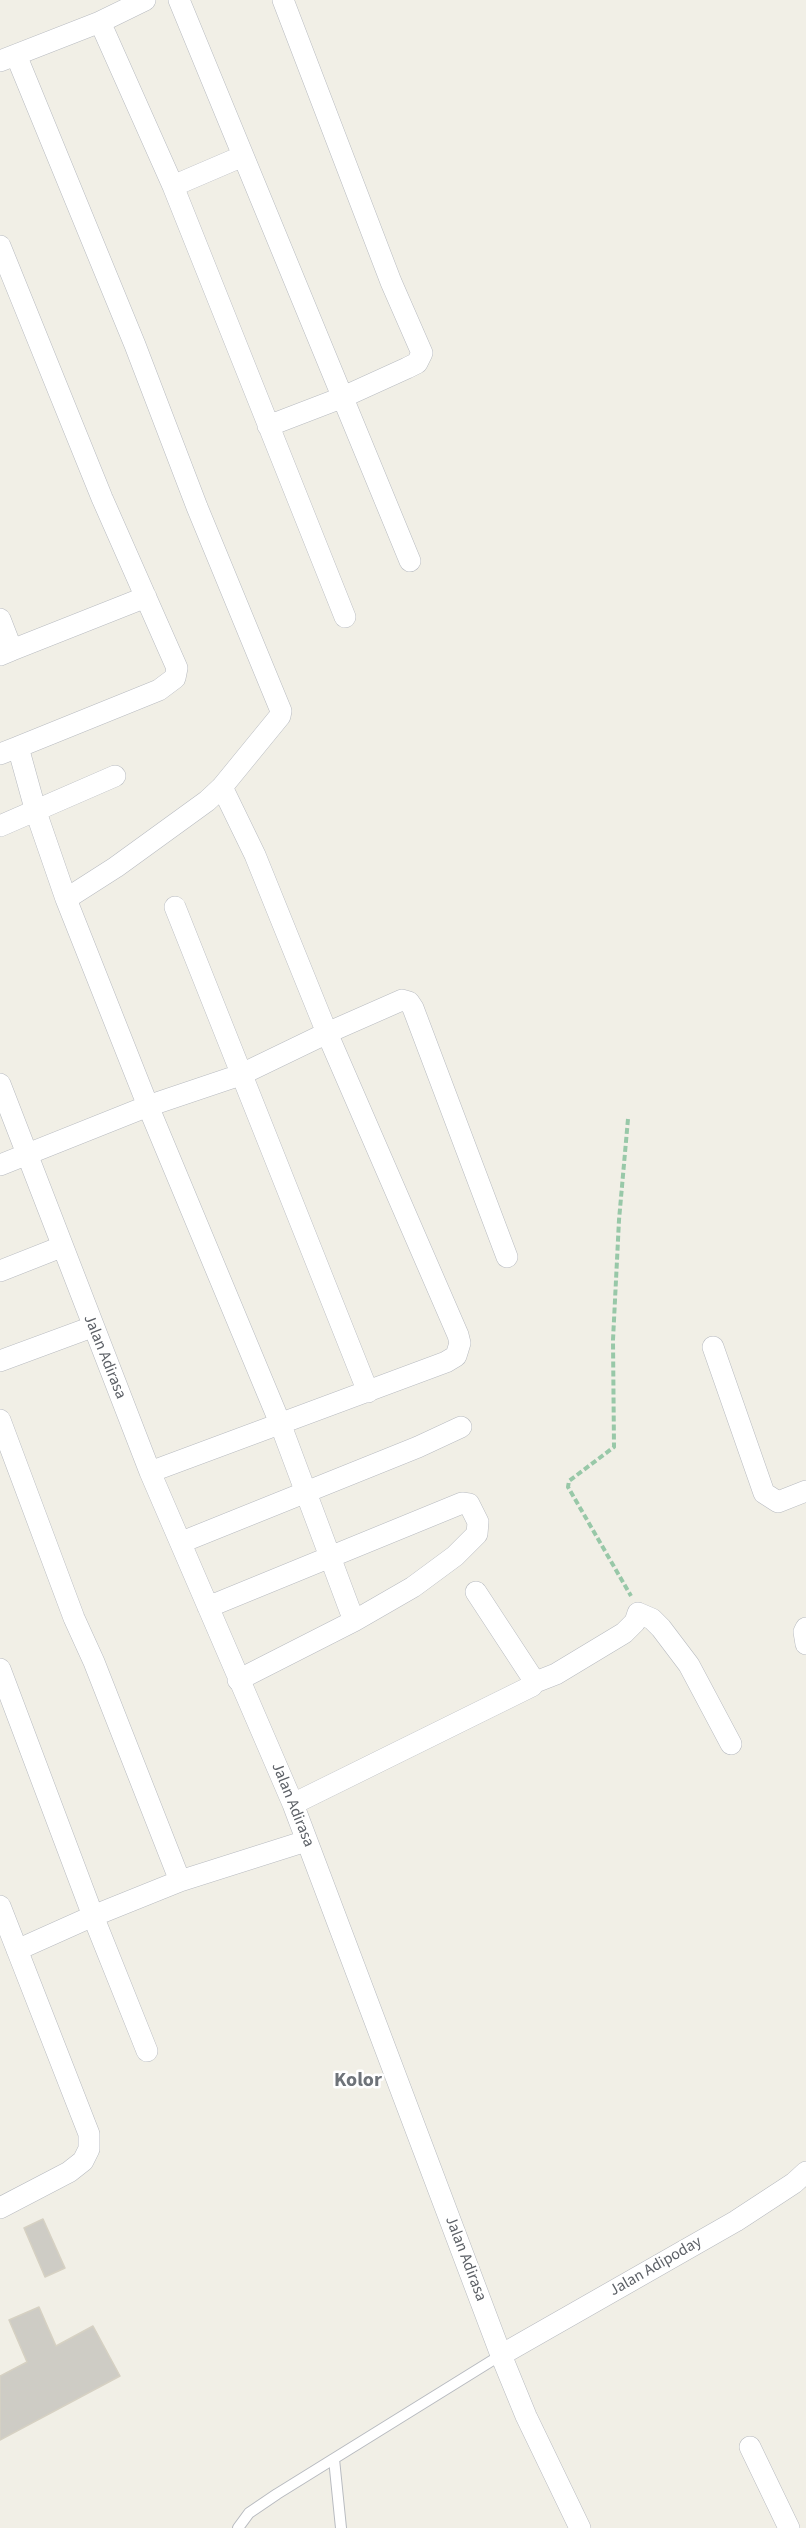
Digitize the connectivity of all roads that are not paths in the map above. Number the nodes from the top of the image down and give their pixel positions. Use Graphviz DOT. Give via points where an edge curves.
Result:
graph roads {
  1 [pos="145,0"];
  2 [pos="179,0"];
  3 [pos="283,0"];
  4 [pos="100,22"];
  5 [pos="8,58"];
  6 [pos="243,156"];
  7 [pos="173,186"];
  8 [pos="0,246"];
  9 [pos="341,398"];
  10 [pos="268,426"];
  11 [pos="410,561"];
  12 [pos="146,597"];
  13 [pos="345,616"];
  14 [pos="0,619"];
  15 [pos="6,652"];
  16 [pos="9,750"];
  17 [pos="115,776"];
  18 [pos="222,787"];
  19 [pos="36,812"];
  20 [pos="0,826"];
  21 [pos="66,899"];
  22 [pos="175,907"];
  23 [pos="327,1032"];
  24 [pos="240,1075"];
  25 [pos="0,1084"];
  26 [pos="148,1106"];
  27 [pos="27,1154"];
  28 [pos="0,1165"];
  29 [pos="61,1247"];
  30 [pos="507,1257"];
  31 [pos="0,1271"];
  32 [pos="93,1327"];
  33 [pos="713,1347"];
  34 [pos="0,1361"];
  35 [pos="368,1392"];
  36 [pos="0,1419"];
  37 [pos="280,1423"];
  38 [pos="461,1427"];
  39 [pos="150,1472"];
  40 [pos="806,1491"];
  41 [pos="306,1492"];
  42 [pos="182,1542"];
  43 [pos="329,1557"];
  44 [pos="476,1592"];
  45 [pos="208,1607"];
  46 [pos="354,1621"];
  47 [pos="806,1628"];
  48 [pos="806,1644"];
  49 [pos="0,1669"];
  50 [pos="238,1680"];
  51 [pos="533,1683"];
  52 [pos="731,1744"];
  53 [pos="293,1804"];
  54 [pos="306,1840"];
  55 [pos="180,1881"];
  56 [pos="0,1906"];
  57 [pos="93,1916"];
  58 [pos="17,1950"];
  59 [pos="147,2051"];
  60 [pos="802,2182"];
  61 [pos="0,2208"];
  62 [pos="501,2355"];
  63 [pos="750,2447"];
  64 [pos="334,2459"];
  65 [pos="238,2528"];
  66 [pos="341,2528"];
  67 [pos="580,2528"];
  68 [pos="789,2528"];
  1 -- 4 [label="street"];
  2 -- 6 [label="street"];
  3 -- 9 [label="street" via="422,353 417,363"];
  4 -- 5 [label="street"];
  4 -- 7 [label="street"];
  5 -- 18 [label="street" via="135,345 280,706 280,716"];
  6 -- 7 [label="street"];
  6 -- 9 [label="street"];
  7 -- 10 [label="street"];
  8 -- 12 [label="street"];
  9 -- 10 [label="street"];
  9 -- 11 [label="street"];
  10 -- 13 [label="street"];
  12 -- 15 [label="street"];
  12 -- 16 [label="street" via="177,668 175,678 159,690"];
  14 -- 15 [label="street"];
  16 -- 19 [label="street"];
  17 -- 19 [label="street"];
  18 -- 21 [label="street" via="116,867"];
  18 -- 23 [label="street" via="255,855"];
  19 -- 20 [label="street"];
  19 -- 21 [label="street"];
  21 -- 26 [label="street"];
  22 -- 24 [label="street"];
  23 -- 24 [label="street"];
  23 -- 30 [label="street" via="395,1002 409,1002"];
  23 -- 35 [label="street" via="460,1343 451,1360"];
  24 -- 26 [label="street"];
  24 -- 35 [label="street"];
  25 -- 27 [label="street, Jalan Adirasa"];
  26 -- 27 [label="street"];
  26 -- 37 [label="street"];
  27 -- 28 [label="street"];
  27 -- 29 [label="street, Jalan Adirasa"];
  29 -- 31 [label="street"];
  29 -- 32 [label="street, Jalan Adirasa"];
  32 -- 34 [label="street"];
  32 -- 39 [label="street, Jalan Adirasa"];
  33 -- 40 [label="street" via="764,1493 778,1502"];
  35 -- 37 [label="street"];
  36 -- 55 [label="street" via="74,1618"];
  37 -- 39 [label="street"];
  37 -- 41 [label="street"];
  38 -- 41 [label="street"];
  39 -- 42 [label="street, Jalan Adirasa"];
  41 -- 42 [label="street"];
  41 -- 43 [label="street"];
  42 -- 45 [label="street, Jalan Adirasa"];
  43 -- 45 [label="street"];
  43 -- 46 [label="street"];
  43 -- 46 [label="street" via="462,1503 469,1504 478,1522 477,1534 454,1556 413,1587"];
  44 -- 51 [label="street"];
  45 -- 50 [label="street, Jalan Adirasa"];
  46 -- 50 [label="street"];
  47 -- 48 [label="street"];
  49 -- 57 [label="street"];
  50 -- 53 [label="street, Jalan Adirasa"];
  51 -- 52 [label="street" via="556,1674 624,1633 638,1613 661,1628 688,1665"];
  51 -- 53 [label="street" via="525,1691"];
  53 -- 54 [label="street, Jalan Adirasa"];
  54 -- 55 [label="street"];
  54 -- 62 [label="street, Jalan Adirasa"];
  55 -- 57 [label="street"];
  56 -- 58 [label="street"];
  57 -- 58 [label="street"];
  57 -- 59 [label="street"];
  58 -- 61 [label="street" via="89,2134 89,2149 83,2162 69,2172"];
  60 -- 62 [label="street, Jalan Adipoday"];
  62 -- 64 [label="lane"];
  62 -- 67 [label="street, Jalan Adirasa"];
  63 -- 68 [label="street"];
  64 -- 65 [label="lane" via="249,2513"];
  64 -- 66 [label="lane"];
}
